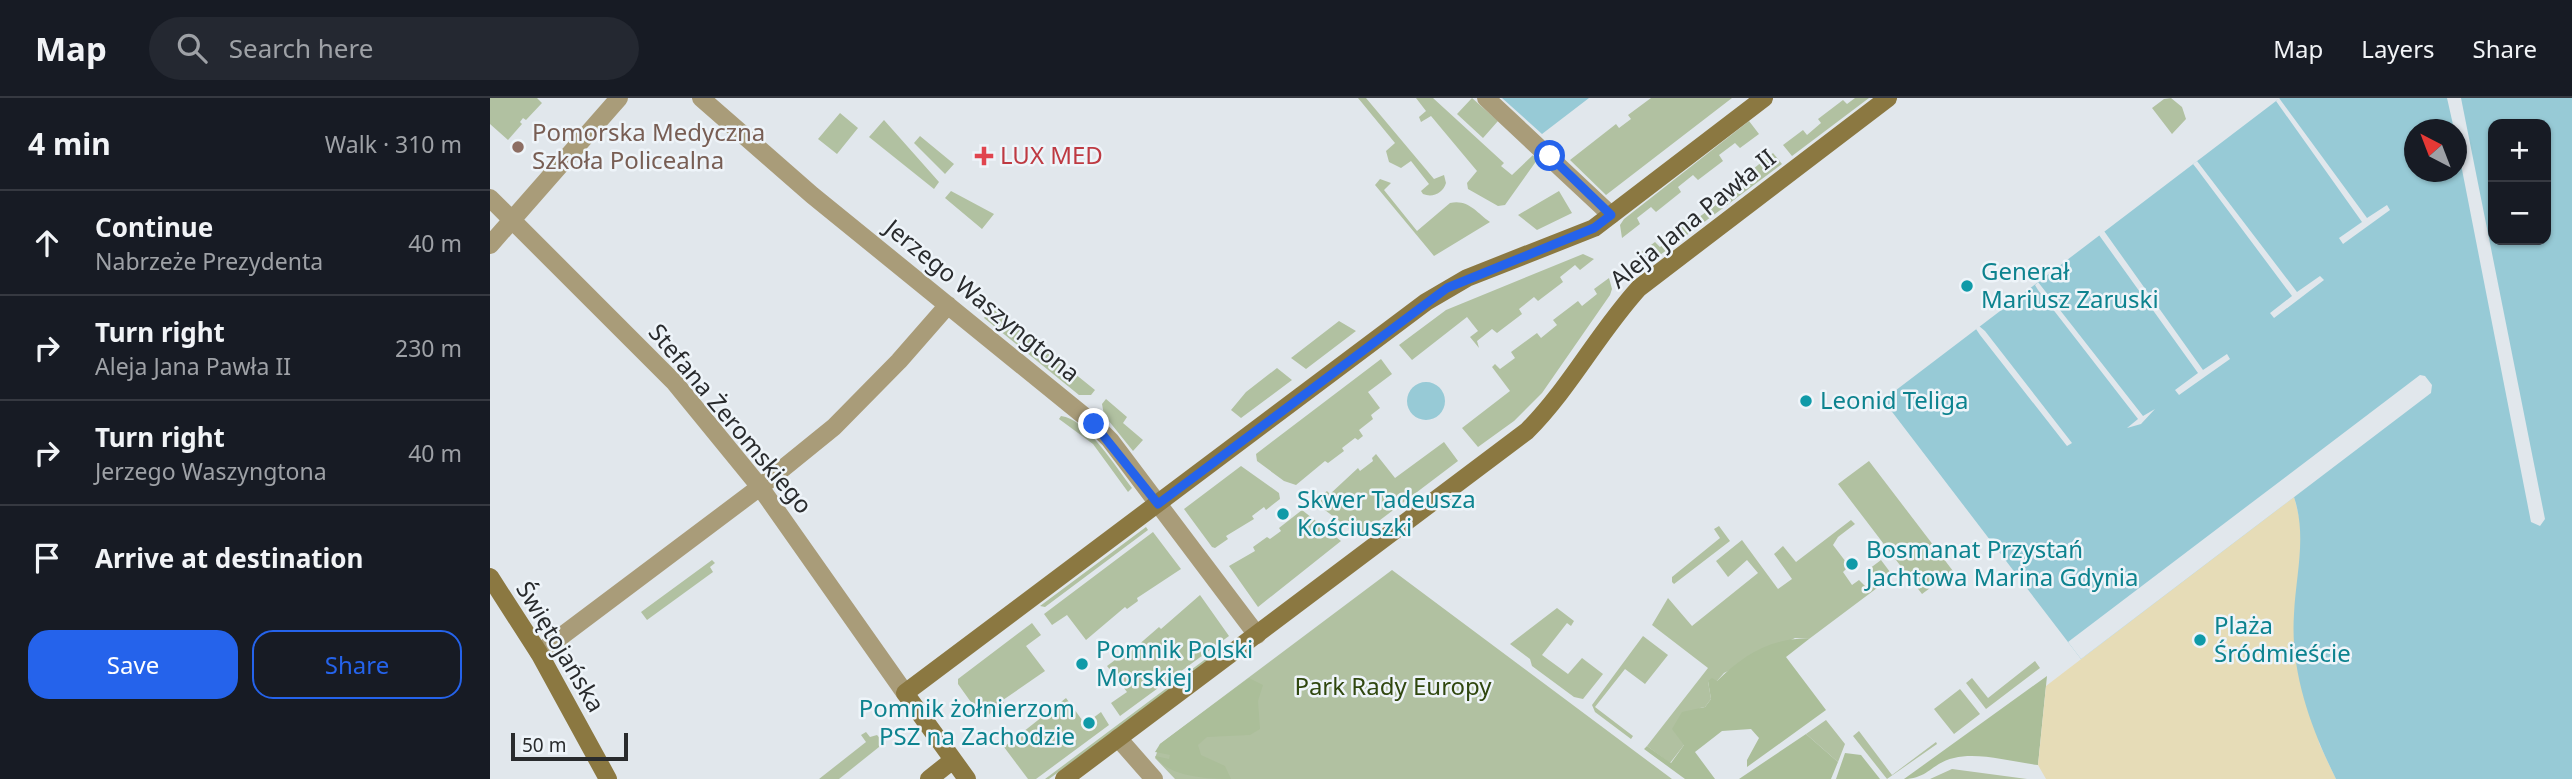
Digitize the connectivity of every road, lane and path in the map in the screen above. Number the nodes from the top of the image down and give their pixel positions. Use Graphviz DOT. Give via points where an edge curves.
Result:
graph roads {
  1 [pos="619,98"];
  2 [pos="701,98"];
  3 [pos="1486,98"];
  4 [pos="1764,98"];
  5 [pos="1888,98"];
  6 [pos="490,198"];
  7 [pos="1611,215"];
  8 [pos="511,219"];
  9 [pos="490,245"];
  10 [pos="948,305"];
  11 [pos="760,487"];
  12 [pos="1158,504"];
  13 [pos="490,577"];
  14 [pos="1257,635"];
  15 [pos="539,653"];
  16 [pos="905,693"];
  17 [pos="1118,738"];
  18 [pos="953,760"];
  19 [pos="608,779"];
  20 [pos="929,779"];
  21 [pos="967,779"];
  22 [pos="1064,779"];
  23 [pos="1154,779"];
  1 -- 8 [label="street"];
  2 -- 10 [label="street, Jerzego Waszyngtona"];
  3 -- 7 [label="street"];
  4 -- 7 [label="street, Aleja Jana Pawła II"];
  5 -- 14 [label="street, Aleja Jana Pawła II" via="1639,288 1562,393 1527,431"];
  6 -- 8 [label="street, Stefana Żeromskiego"];
  7 -- 12 [label="street, Aleja Jana Pawła II" via="1594,228 1447,288"];
  8 -- 9 [label="street"];
  8 -- 11 [label="street, Stefana Żeromskiego" via="675,383"];
  10 -- 11 [label="street" via="858,405"];
  10 -- 12 [label="street, Jerzego Waszyngtona" via="1094,424"];
  11 -- 15 [label="street"];
  11 -- 16 [label="street, Stefana Żeromskiego"];
  12 -- 14 [label="street, Jerzego Waszyngtona"];
  12 -- 16 [label="street"];
  13 -- 15 [label="street, Świętojańska"];
  14 -- 17 [label="street"];
  15 -- 19 [label="street, Świętojańska"];
  16 -- 18 [label="street"];
  17 -- 22 [label="street"];
  17 -- 23 [label="street"];
  18 -- 20 [label="street"];
  18 -- 21 [label="street"];
}
